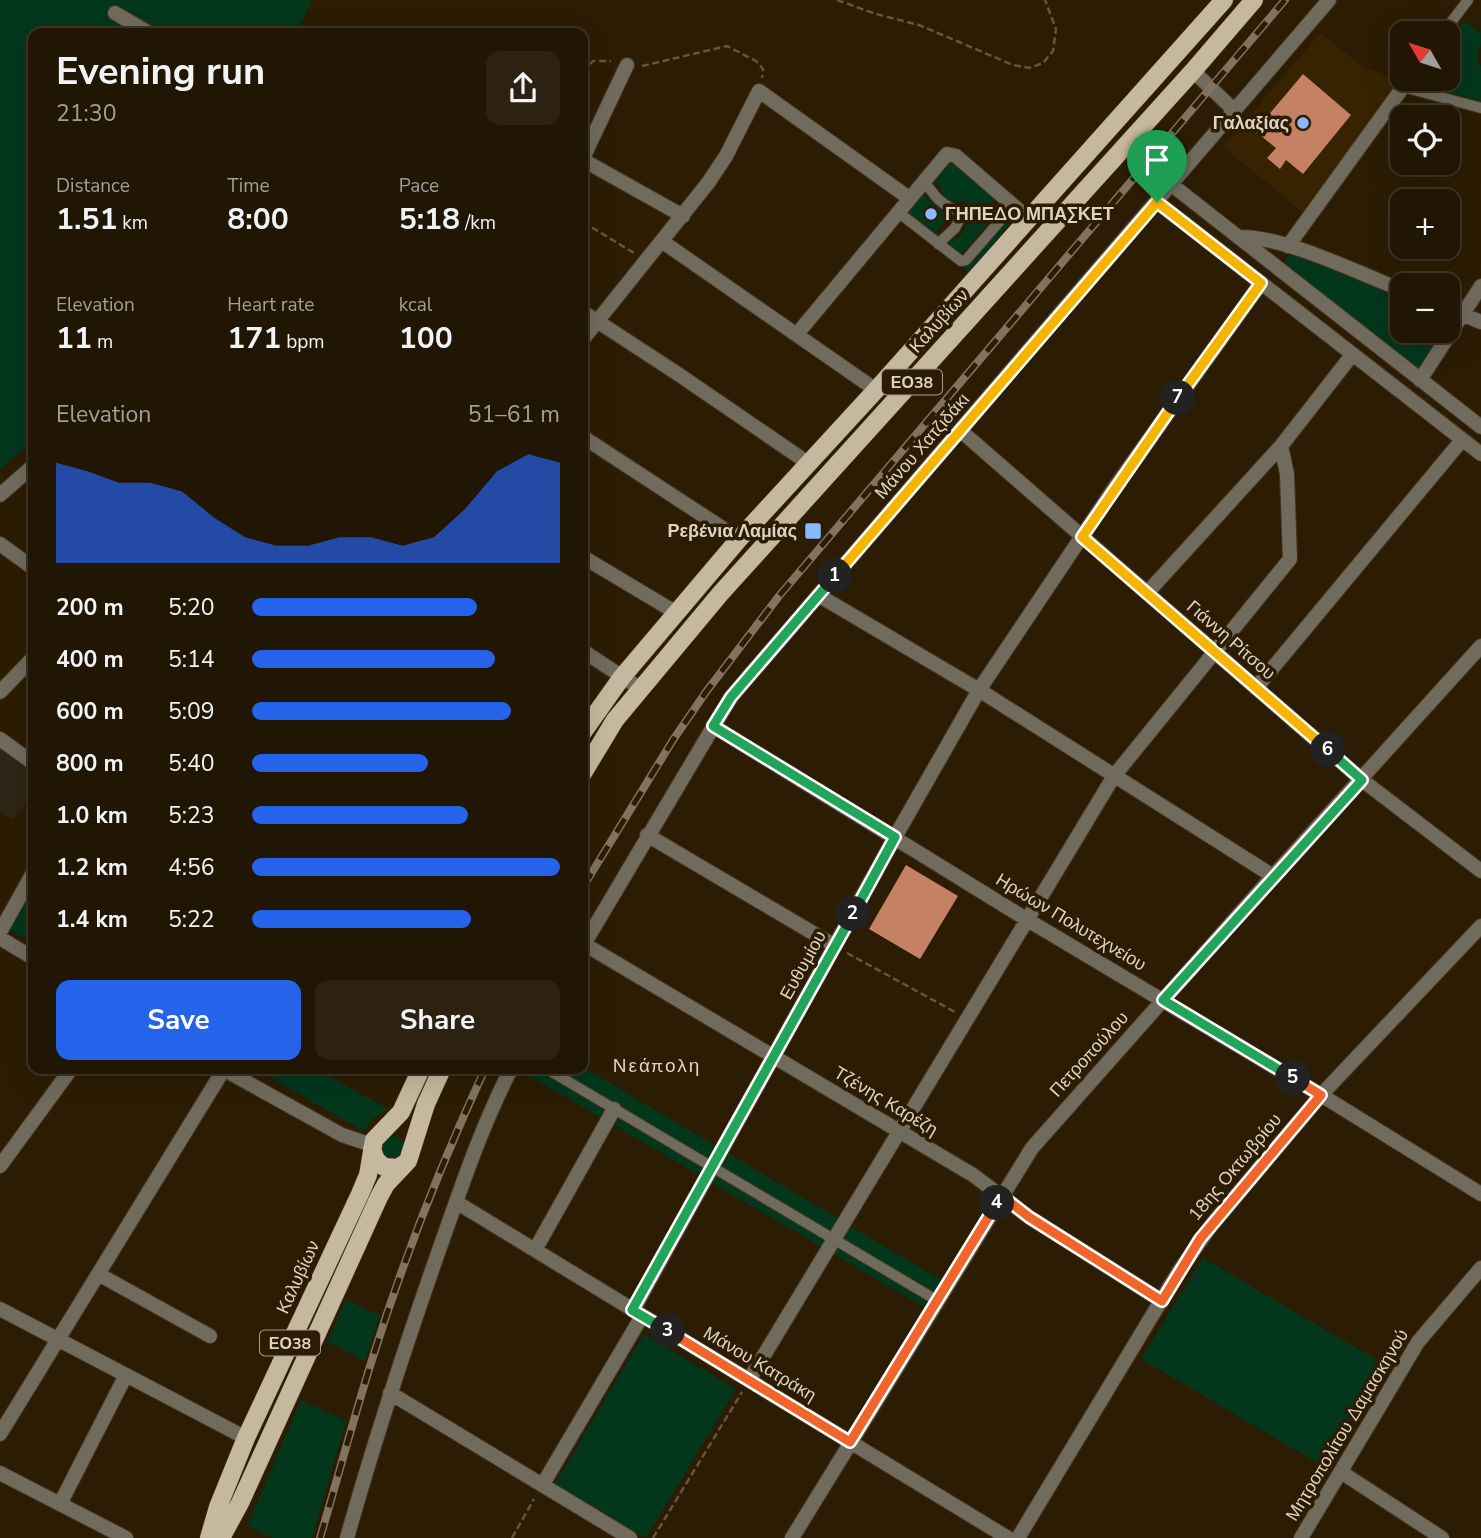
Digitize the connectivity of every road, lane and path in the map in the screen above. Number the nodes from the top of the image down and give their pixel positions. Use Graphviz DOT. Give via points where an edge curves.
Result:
graph roads {
  1 [pos="837,0"];
  2 [pos="1045,0"];
  3 [pos="1224,0"];
  4 [pos="1254,0"];
  5 [pos="1329,0"];
  6 [pos="1468,0"];
  7 [pos="115,13"];
  8 [pos="1452,21"];
  9 [pos="140,28"];
  10 [pos="627,65"];
  11 [pos="588,66"];
  12 [pos="1193,71"];
  13 [pos="759,91"];
  14 [pos="1400,91"];
  15 [pos="1430,91"];
  16 [pos="1481,108"];
  17 [pos="1235,111"];
  18 [pos="588,148"];
  19 [pos="588,162"];
  20 [pos="923,182"];
  21 [pos="1172,185"];
  22 [pos="909,198"];
  23 [pos="1157,202"];
  24 [pos="898,212"];
  25 [pos="963,213"];
  26 [pos="682,216"];
  27 [pos="1029,219"];
  28 [pos="588,225"];
  29 [pos="1239,237"];
  30 [pos="663,242"];
  31 [pos="938,244"];
  32 [pos="1288,246"];
  33 [pos="648,261"];
  34 [pos="1261,283"];
  35 [pos="1390,285"];
  36 [pos="1481,286"];
  37 [pos="1460,314"];
  38 [pos="588,315"];
  39 [pos="1463,315"];
  40 [pos="597,321"];
  41 [pos="1481,322"];
  42 [pos="588,333"];
  43 [pos="797,334"];
  44 [pos="1353,355"];
  45 [pos="1420,380"];
  46 [pos="876,390"];
  47 [pos="1481,427"];
  48 [pos="961,431"];
  49 [pos="588,440"];
  50 [pos="1462,440"];
  51 [pos="1281,446"];
  52 [pos="1481,454"];
  53 [pos="808,463"];
  54 [pos="28,470"];
  55 [pos="0,495"];
  56 [pos="1082,537"];
  57 [pos="739,539"];
  58 [pos="0,544"];
  59 [pos="588,560"];
  60 [pos="28,564"];
  61 [pos="1147,593"];
  62 [pos="818,596"];
  63 [pos="676,612"];
  64 [pos="1481,646"];
  65 [pos="1215,652"];
  66 [pos="588,654"];
  67 [pos="28,663"];
  68 [pos="622,677"];
  69 [pos="1256,688"];
  70 [pos="640,689"];
  71 [pos="979,690"];
  72 [pos="0,692"];
  73 [pos="588,725"];
  74 [pos="713,726"];
  75 [pos="0,739"];
  76 [pos="28,759"];
  77 [pos="588,765"];
  78 [pos="1114,776"];
  79 [pos="1362,780"];
  80 [pos="647,835"];
  81 [pos="895,837"];
  82 [pos="1481,872"];
  83 [pos="1273,876"];
  84 [pos="28,882"];
  85 [pos="1026,919"];
  86 [pos="1481,926"];
  87 [pos="0,932"];
  88 [pos="588,936"];
  89 [pos="0,939"];
  90 [pos="835,946"];
  91 [pos="588,948"];
  92 [pos="28,955"];
  93 [pos="1163,1000"];
  94 [pos="966,1018"];
  95 [pos="774,1057"];
  96 [pos="67,1074"];
  97 [pos="221,1074"];
  98 [pos="233,1074"];
  99 [pos="419,1074"];
  100 [pos="440,1074"];
  101 [pos="509,1074"];
  102 [pos="555,1074"];
  103 [pos="1321,1095"];
  104 [pos="614,1109"];
  105 [pos="899,1131"];
  106 [pos="376,1141"];
  107 [pos="409,1156"];
  108 [pos="0,1166"];
  109 [pos="713,1166"];
  110 [pos="1481,1194"];
  111 [pos="1002,1196"];
  112 [pos="456,1202"];
  113 [pos="835,1238"];
  114 [pos="535,1250"];
  115 [pos="1481,1268"];
  116 [pos="98,1274"];
  117 [pos="938,1301"];
  118 [pos="1162,1301"];
  119 [pos="0,1308"];
  120 [pos="637,1313"];
  121 [pos="211,1336"];
  122 [pos="58,1339"];
  123 [pos="126,1375"];
  124 [pos="749,1380"];
  125 [pos="390,1393"];
  126 [pos="0,1434"];
  127 [pos="246,1438"];
  128 [pos="850,1442"];
  129 [pos="1341,1472"];
  130 [pos="0,1474"];
  131 [pos="543,1484"];
  132 [pos="60,1504"];
  133 [pos="126,1538"];
  134 [pos="209,1538"];
  135 [pos="221,1538"];
  136 [pos="347,1538"];
  137 [pos="512,1538"];
  138 [pos="630,1538"];
  139 [pos="653,1538"];
  140 [pos="792,1538"];
  141 [pos="1008,1538"];
  142 [pos="1018,1538"];
  143 [pos="1301,1538"];
  144 [pos="1442,1538"];
  1 -- 2 [label="path" via="919,25 1030,68 1043,63 1053,51 1056,29"];
  3 -- 27 [label="main road, Καλυβίων / ΕΟ38"];
  4 -- 12 [label="main road, Καλυβίων / ΕΟ38"];
  5 -- 17 [label="street, Μάνου Χατζιδάκι"];
  6 -- 8 [label="street"];
  7 -- 9 [label="street"];
  10 -- 11 [label="path" via="601,60"];
  10 -- 13 [label="path" via="644,66 727,46 761,65"];
  10 -- 18 [label="street"];
  12 -- 17 [label="street"];
  12 -- 70 [label="main road, Καλυβίων / ΕΟ38" via="720,594"];
  13 -- 22 [label="street"];
  13 -- 26 [label="street" via="717,170"];
  14 -- 32 [label="street"];
  15 -- 16 [label="street"];
  17 -- 21 [label="street, Μάνου Χατζιδάκι"];
  19 -- 26 [label="street"];
  20 -- 22 [label="street"];
  20 -- 25 [label="street" via="941,201"];
  20 -- 27 [label="street" via="947,154 956,156"];
  21 -- 23 [label="street, Μάνου Χατζιδάκι"];
  21 -- 29 [label="street"];
  22 -- 24 [label="street"];
  23 -- 34 [label="street"];
  23 -- 48 [label="street, Μάνου Χατζιδάκι"];
  24 -- 31 [label="street"];
  24 -- 43 [label="street"];
  25 -- 31 [label="street" via="955,229"];
  25 -- 31 [label="street" via="993,211 1000,215 999,222 966,260"];
  26 -- 30 [label="street"];
  27 -- 46 [label="main road, Καλυβίων / ΕΟ38"];
  28 -- 33 [label="path"];
  29 -- 32 [label="street"];
  29 -- 45 [label="street"];
  30 -- 33 [label="street"];
  30 -- 43 [label="street"];
  32 -- 35 [label="street"];
  33 -- 40 [label="street"];
  34 -- 44 [label="street"];
  34 -- 56 [label="street, Ευθυμίου"];
  36 -- 39 [label="street"];
  37 -- 39 [label="street"];
  38 -- 40 [label="street"];
  39 -- 41 [label="street"];
  39 -- 45 [label="street"];
  40 -- 42 [label="street"];
  40 -- 53 [label="street"];
  43 -- 46 [label="street"];
  44 -- 50 [label="street"];
  44 -- 51 [label="street"];
  45 -- 47 [label="street"];
  46 -- 53 [label="main road, Καλυβίων / ΕΟ38"];
  48 -- 56 [label="street, Γιάννη Ρίτσου"];
  48 -- 62 [label="street, Μάνου Χατζιδάκι"];
  49 -- 57 [label="street"];
  50 -- 52 [label="street"];
  50 -- 69 [label="street"];
  51 -- 61 [label="street"];
  51 -- 65 [label="street" via="1287,474 1290,559"];
  53 -- 57 [label="main road, Καλυβίων / ΕΟ38"];
  54 -- 55 [label="street"];
  56 -- 61 [label="street, Γιάννη Ρίτσου"];
  56 -- 71 [label="street, Ευθυμίου"];
  57 -- 63 [label="main road, Καλυβίων / ΕΟ38"];
  58 -- 60 [label="street"];
  59 -- 63 [label="street"];
  61 -- 65 [label="street, Γιάννη Ρίτσου"];
  62 -- 71 [label="street"];
  62 -- 74 [label="street, Μάνου Χατζιδάκι" via="731,697"];
  63 -- 68 [label="main road, Καλυβίων / ΕΟ38"];
  64 -- 79 [label="street, Πετροπούλου"];
  65 -- 69 [label="street, Γιάννη Ρίτσου"];
  65 -- 78 [label="street"];
  66 -- 68 [label="street"];
  67 -- 72 [label="street"];
  68 -- 70 [label="street"];
  68 -- 73 [label="main road, Καλυβίων / ΕΟ38"];
  69 -- 79 [label="street, Γιάννη Ρίτσου"];
  70 -- 77 [label="main road, Καλυβίων / ΕΟ38"];
  71 -- 78 [label="street"];
  71 -- 81 [label="street, Ευθυμίου"];
  74 -- 80 [label="street, Μάνου Χατζιδάκι"];
  74 -- 81 [label="street, Ηρώων Πολυτεχνείου"];
  75 -- 76 [label="street"];
  78 -- 83 [label="street"];
  78 -- 85 [label="street"];
  79 -- 82 [label="street, Γιάννη Ρίτσου"];
  79 -- 83 [label="street, Πετροπούλου"];
  80 -- 88 [label="street, Μάνου Χατζιδάκι"];
  80 -- 90 [label="street"];
  81 -- 85 [label="street, Ηρώων Πολυτεχνείου"];
  81 -- 90 [label="street, Ευθυμίου"];
  83 -- 93 [label="street, Πετροπούλου"];
  84 -- 87 [label="street"];
  85 -- 93 [label="street, Ηρώων Πολυτεχνείου"];
  85 -- 94 [label="street"];
  86 -- 103 [label="street, 18ης Οκτωβρίου"];
  89 -- 92 [label="street"];
  90 -- 94 [label="path"];
  90 -- 95 [label="street, Ευθυμίου"];
  91 -- 95 [label="street, Τζένης Καρέζη"];
  93 -- 103 [label="street, Ηρώων Πολυτεχνείου"];
  93 -- 111 [label="street, Πετροπούλου" via="1044,1133"];
  94 -- 105 [label="street"];
  95 -- 105 [label="street, Τζένης Καρέζη"];
  95 -- 109 [label="street, Ευθυμίου"];
  96 -- 108 [label="street"];
  97 -- 116 [label="street"];
  98 -- 106 [label="street" via="342,1135"];
  99 -- 106 [label="main road, Καλυβίων / ΕΟ38" via="403,1108"];
  100 -- 107 [label="main road, ΕΟ38"];
  101 -- 112 [label="street"];
  102 -- 104 [label="street"];
  103 -- 110 [label="street, Ηρώων Πολυτεχνείου"];
  103 -- 118 [label="street, 18ης Οκτωβρίου" via="1200,1239"];
  104 -- 109 [label="street"];
  104 -- 114 [label="street"];
  105 -- 111 [label="street, Τζένης Καρέζη"];
  105 -- 113 [label="street"];
  106 -- 107 [label="main road" via="391,1128 402,1131 408,1137"];
  106 -- 107 [label="main road" via="376,1160 384,1167 398,1168"];
  106 -- 127 [label="main road, Καλυβίων / ΕΟ38" via="360,1194"];
  107 -- 135 [label="main road, ΕΟ38" via="379,1197"];
  109 -- 113 [label="street"];
  109 -- 120 [label="street, Ευθυμίου"];
  111 -- 117 [label="street, Πετροπούλου"];
  111 -- 118 [label="street, Τζένης Καρέζη"];
  112 -- 114 [label="street, Μάνου Κατράκη"];
  112 -- 125 [label="street"];
  113 -- 117 [label="street"];
  113 -- 124 [label="street"];
  114 -- 120 [label="street, Μάνου Κατράκη"];
  115 -- 129 [label="street, Μητροπολίτου Δαμασκηνού" via="1418,1342"];
  116 -- 121 [label="street"];
  116 -- 122 [label="street"];
  117 -- 128 [label="street, Πετροπούλου"];
  118 -- 142 [label="street, 18ης Οκτωβρίου"];
  119 -- 122 [label="street"];
  120 -- 124 [label="street, Μάνου Κατράκη"];
  120 -- 131 [label="street, Ευθυμίου"];
  122 -- 123 [label="street"];
  122 -- 126 [label="street"];
  123 -- 127 [label="street"];
  123 -- 132 [label="street"];
  124 -- 128 [label="street, Μάνου Κατράκη"];
  124 -- 139 [label="path"];
  125 -- 131 [label="street"];
  125 -- 136 [label="street"];
  127 -- 134 [label="main road, Καλυβίων / ΕΟ38"];
  128 -- 140 [label="street, Πετροπούλου"];
  128 -- 141 [label="street, Μάνου Κατράκη"];
  129 -- 143 [label="street, Μητροπολίτου Δαμασκηνού"];
  129 -- 144 [label="street"];
  130 -- 132 [label="street"];
  131 -- 137 [label="path"];
  131 -- 138 [label="street"];
  132 -- 133 [label="street"];
}
